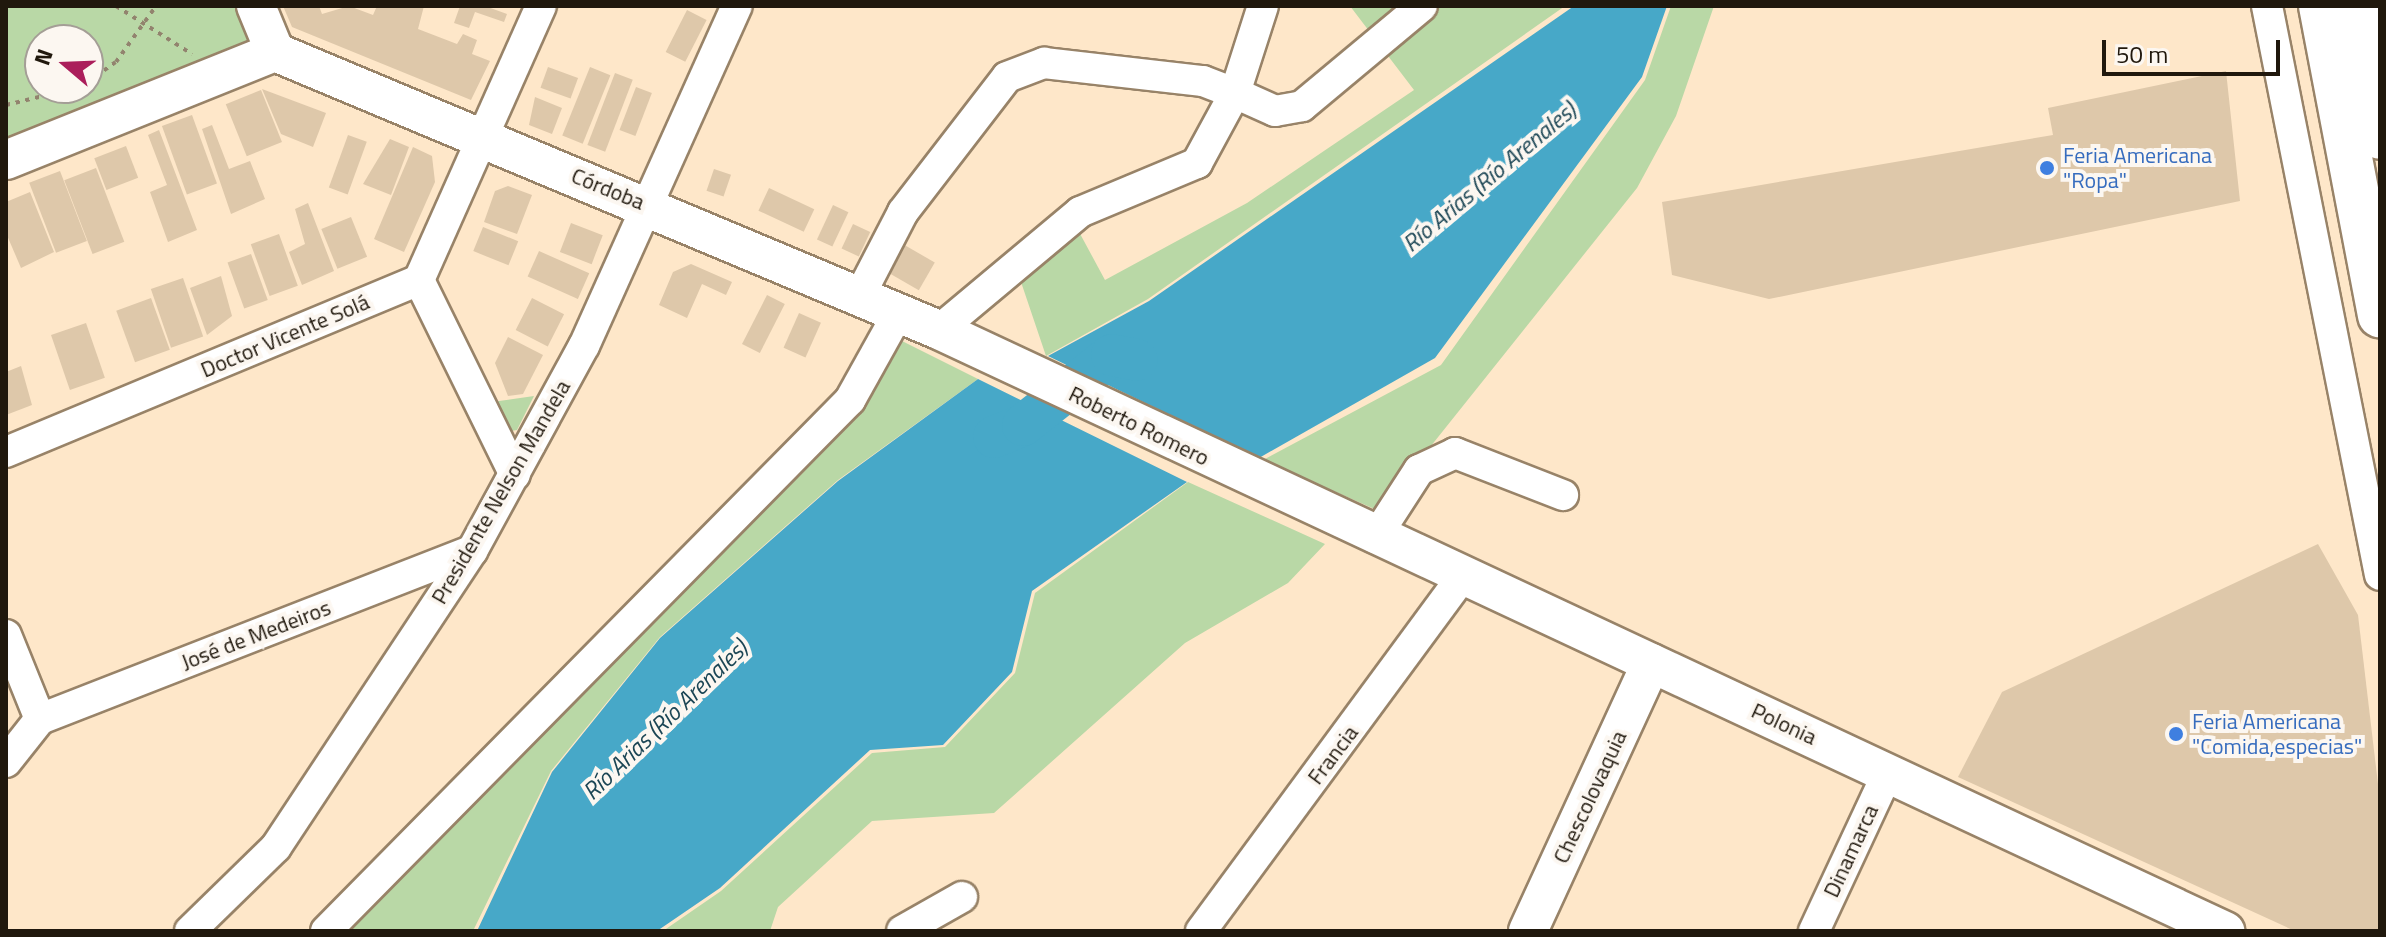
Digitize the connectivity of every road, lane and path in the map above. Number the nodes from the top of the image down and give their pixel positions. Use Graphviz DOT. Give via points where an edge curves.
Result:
graph roads {
  1 [pos="6,6"];
  2 [pos="15,6"];
  3 [pos="116,6"];
  4 [pos="156,6"];
  5 [pos="256,6"];
  6 [pos="541,6"];
  7 [pos="737,6"];
  8 [pos="1263,6"];
  9 [pos="1422,6"];
  10 [pos="2267,6"];
  11 [pos="2321,6"];
  12 [pos="2356,6"];
  13 [pos="146,25"];
  14 [pos="275,52"];
  15 [pos="206,63"];
  16 [pos="104,66"];
  17 [pos="1235,93"];
  18 [pos="2380,137"];
  19 [pos="483,138"];
  20 [pos="6,160"];
  21 [pos="651,207"];
  22 [pos="419,280"];
  23 [pos="860,295"];
  24 [pos="899,312"];
  25 [pos="2380,315"];
  26 [pos="939,330"];
  27 [pos="6,452"];
  28 [pos="515,475"];
  29 [pos="1563,495"];
  30 [pos="1340,522"];
  31 [pos="1375,538"];
  32 [pos="472,551"];
  33 [pos="2380,575"];
  34 [pos="1462,577"];
  35 [pos="6,635"];
  36 [pos="1651,663"];
  37 [pos="40,719"];
  38 [pos="6,762"];
  39 [pos="1888,772"];
  40 [pos="962,897"];
  41 [pos="190,931"];
  42 [pos="326,931"];
  43 [pos="902,931"];
  44 [pos="1201,931"];
  45 [pos="1528,931"];
  46 [pos="1814,931"];
  47 [pos="2225,931"];
  1 -- 2 [label="path"];
  3 -- 13 [label="path"];
  4 -- 13 [label="path"];
  5 -- 14 [label="main road"];
  6 -- 19 [label="street"];
  7 -- 21 [label="street, Presidente Nelson Mandela"];
  8 -- 17 [label="street"];
  9 -- 17 [label="street" via="1302,106 1275,111"];
  10 -- 33 [label="street"];
  11 -- 25 [label="highway"];
  12 -- 18 [label="highway"];
  13 -- 15 [label="path"];
  13 -- 16 [label="path"];
  14 -- 19 [label="main road, Córdoba"];
  14 -- 20 [label="main road"];
  17 -- 23 [label="street" via="1203,81 1044,63 1007,77 903,212"];
  17 -- 26 [label="street" via="1197,163 1080,212"];
  19 -- 21 [label="main road, Córdoba"];
  19 -- 22 [label="street"];
  21 -- 23 [label="main road, Córdoba"];
  21 -- 28 [label="street, Presidente Nelson Mandela"];
  22 -- 27 [label="street, Doctor Vicente Solá"];
  22 -- 28 [label="street"];
  23 -- 24 [label="main road, Córdoba"];
  24 -- 26 [label="main road, Córdoba"];
  24 -- 42 [label="street" via="850,400"];
  26 -- 30 [label="main road, Roberto Romero"];
  28 -- 32 [label="street, Presidente Nelson Mandela"];
  29 -- 31 [label="street" via="1455,453 1419,470"];
  30 -- 31 [label="main road, Polonia"];
  31 -- 34 [label="main road, Polonia"];
  32 -- 37 [label="street, José de Medeiros"];
  32 -- 41 [label="street, Presidente Nelson Mandela" via="276,847"];
  34 -- 36 [label="main road, Polonia"];
  34 -- 44 [label="street, Francia"];
  35 -- 37 [label="street"];
  36 -- 39 [label="main road, Polonia"];
  36 -- 45 [label="main road, Chescolovaquia"];
  37 -- 38 [label="street"];
  39 -- 46 [label="street, Dinamarca"];
  39 -- 47 [label="main road, Polonia"];
  40 -- 43 [label="street"];
}
